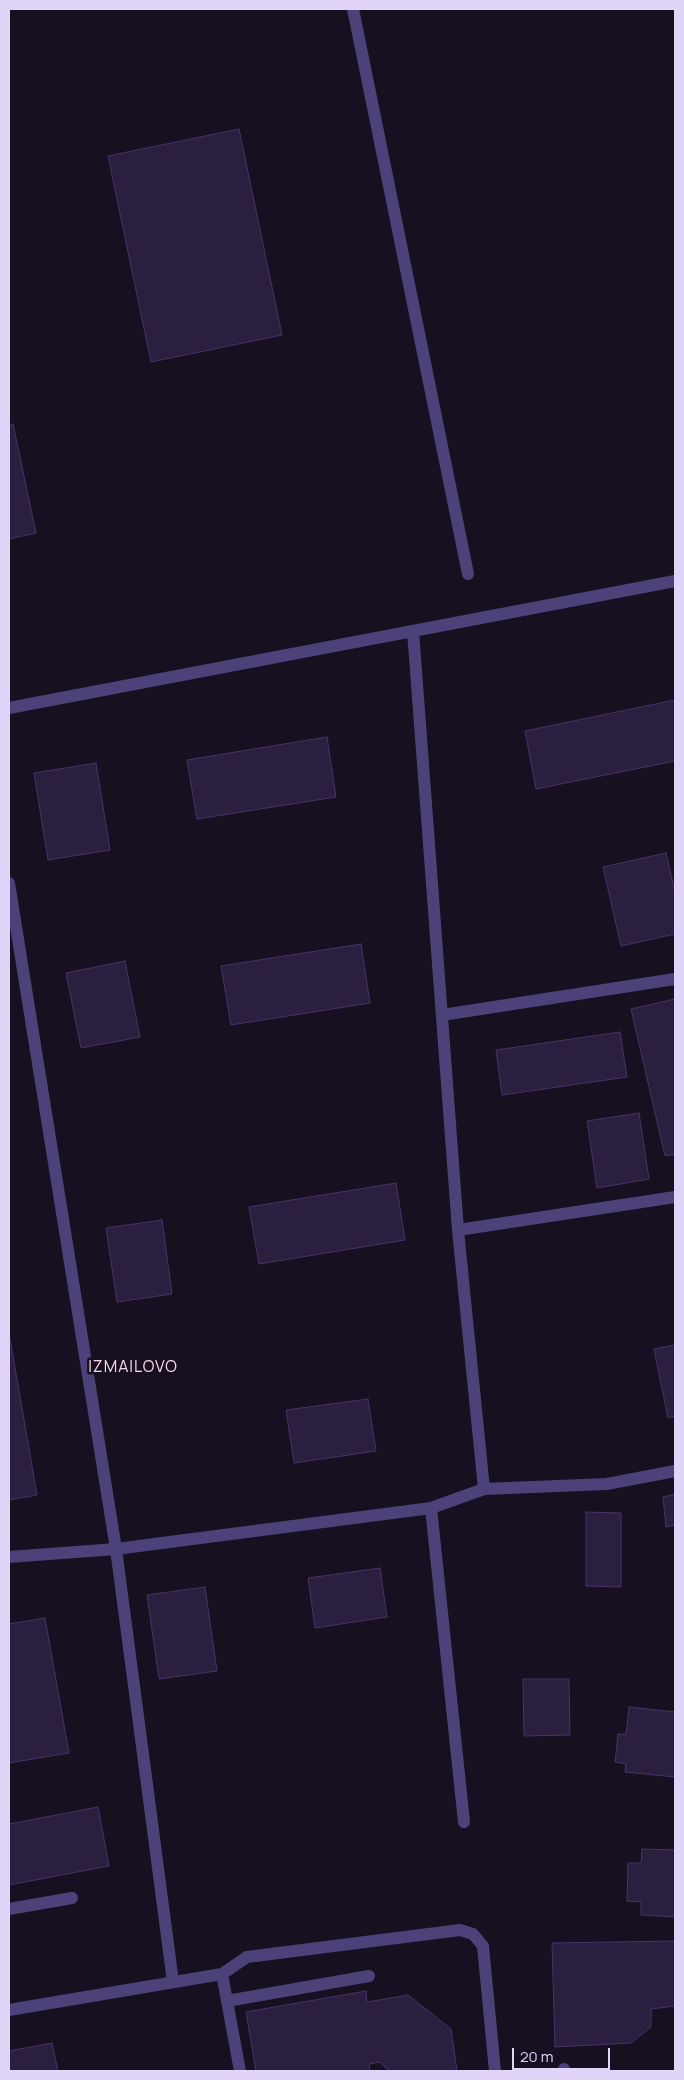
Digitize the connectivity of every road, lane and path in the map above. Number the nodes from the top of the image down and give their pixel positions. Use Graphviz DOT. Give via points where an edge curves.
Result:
graph roads {
  1 [pos="353,9"];
  2 [pos="468,574"];
  3 [pos="675,581"];
  4 [pos="413,631"];
  5 [pos="9,708"];
  6 [pos="9,883"];
  7 [pos="675,979"];
  8 [pos="442,1015"];
  9 [pos="675,1197"];
  10 [pos="458,1230"];
  11 [pos="675,1471"];
  12 [pos="484,1489"];
  13 [pos="431,1508"];
  14 [pos="116,1549"];
  15 [pos="9,1557"];
  16 [pos="464,1822"];
  17 [pos="72,1898"];
  18 [pos="9,1909"];
  19 [pos="222,1974"];
  20 [pos="369,1976"];
  21 [pos="173,1982"];
  22 [pos="227,2001"];
  23 [pos="9,2010"];
  24 [pos="240,2071"];
  25 [pos="495,2071"];
  1 -- 2 [label="street"];
  3 -- 4 [label="street"];
  4 -- 5 [label="street"];
  4 -- 8 [label="street"];
  6 -- 14 [label="street"];
  7 -- 8 [label="street"];
  8 -- 10 [label="street"];
  9 -- 10 [label="street"];
  10 -- 12 [label="street"];
  11 -- 12 [label="street" via="607,1484"];
  12 -- 13 [label="street"];
  13 -- 14 [label="street"];
  13 -- 16 [label="street"];
  14 -- 15 [label="street"];
  14 -- 21 [label="street"];
  17 -- 18 [label="street"];
  19 -- 21 [label="street"];
  19 -- 22 [label="street"];
  19 -- 25 [label="street" via="247,1957 460,1930 473,1934 483,1946"];
  20 -- 22 [label="street"];
  21 -- 23 [label="street"];
  22 -- 24 [label="street"];
}
